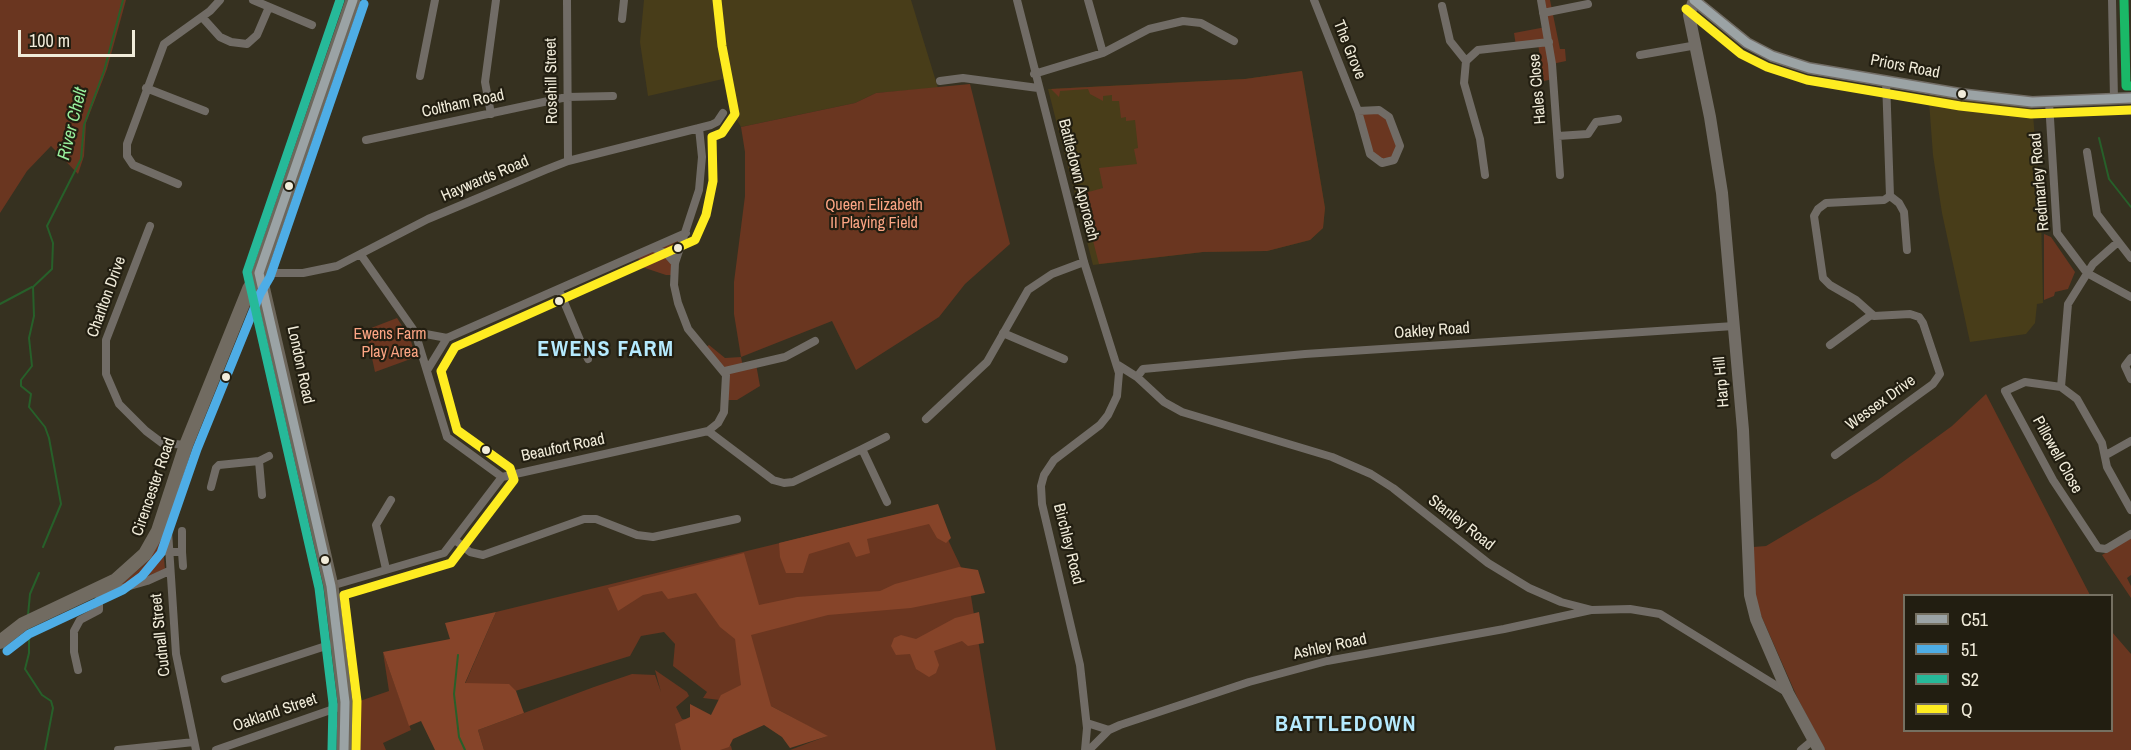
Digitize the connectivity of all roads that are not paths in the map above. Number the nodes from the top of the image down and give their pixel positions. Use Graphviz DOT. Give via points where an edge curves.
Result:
graph roads {
  1 [pos="220,0"];
  2 [pos="253,0"];
  3 [pos="353,0"];
  4 [pos="435,0"];
  5 [pos="495,0"];
  6 [pos="567,0"];
  7 [pos="624,0"];
  8 [pos="1017,0"];
  9 [pos="1088,0"];
  10 [pos="1314,0"];
  11 [pos="1541,0"];
  12 [pos="1694,0"];
  13 [pos="2112,0"];
  14 [pos="1588,3"];
  15 [pos="1442,6"];
  16 [pos="269,7"];
  17 [pos="1544,13"];
  18 [pos="202,17"];
  19 [pos="622,19"];
  20 [pos="312,25"];
  21 [pos="1234,41"];
  22 [pos="1549,42"];
  23 [pos="1697,45"];
  24 [pos="1102,53"];
  25 [pos="1640,55"];
  26 [pos="1466,61"];
  27 [pos="1035,74"];
  28 [pos="420,76"];
  29 [pos="1886,80"];
  30 [pos="940,81"];
  31 [pos="146,88"];
  32 [pos="1038,88"];
  33 [pos="613,96"];
  34 [pos="567,97"];
  35 [pos="2131,98"];
  36 [pos="2114,99"];
  37 [pos="2049,102"];
  38 [pos="205,111"];
  39 [pos="1358,111"];
  40 [pos="723,113"];
  41 [pos="491,114"];
  42 [pos="1618,119"];
  43 [pos="699,128"];
  44 [pos="1558,136"];
  45 [pos="366,140"];
  46 [pos="2087,152"];
  47 [pos="568,161"];
  48 [pos="1484,164"];
  49 [pos="1472,166"];
  50 [pos="1485,175"];
  51 [pos="1560,175"];
  52 [pos="178,184"];
  53 [pos="1890,196"];
  54 [pos="150,226"];
  55 [pos="686,233"];
  56 [pos="2118,242"];
  57 [pos="654,248"];
  58 [pos="1907,250"];
  59 [pos="361,255"];
  60 [pos="2131,258"];
  61 [pos="675,262"];
  62 [pos="1084,262"];
  63 [pos="259,273"];
  64 [pos="2087,273"];
  65 [pos="560,290"];
  66 [pos="2131,297"];
  67 [pos="1871,315"];
  68 [pos="1734,326"];
  69 [pos="415,332"];
  70 [pos="1003,333"];
  71 [pos="447,338"];
  72 [pos="815,341"];
  73 [pos="1830,345"];
  74 [pos="2131,358"];
  75 [pos="588,359"];
  76 [pos="1064,359"];
  77 [pos="1118,365"];
  78 [pos="428,369"];
  79 [pos="725,371"];
  80 [pos="1137,377"];
  81 [pos="2131,379"];
  82 [pos="2061,387"];
  83 [pos="926,419"];
  84 [pos="708,431"];
  85 [pos="886,437"];
  86 [pos="2131,441"];
  87 [pos="186,445"];
  88 [pos="861,449"];
  89 [pos="1835,455"];
  90 [pos="2106,455"];
  91 [pos="269,456"];
  92 [pos="259,461"];
  93 [pos="502,477"];
  94 [pos="211,488"];
  95 [pos="262,495"];
  96 [pos="391,500"];
  97 [pos="887,502"];
  98 [pos="2131,510"];
  99 [pos="164,516"];
  100 [pos="736,519"];
  101 [pos="182,531"];
  102 [pos="2131,534"];
  103 [pos="455,540"];
  104 [pos="168,552"];
  105 [pos="182,552"];
  106 [pos="183,566"];
  107 [pos="386,569"];
  108 [pos="169,572"];
  109 [pos="332,586"];
  110 [pos="100,592"];
  111 [pos="1565,603"];
  112 [pos="1592,610"];
  113 [pos="1564,617"];
  114 [pos="0,642"];
  115 [pos="338,642"];
  116 [pos="78,670"];
  117 [pos="225,679"];
  118 [pos="1788,693"];
  119 [pos="345,705"];
  120 [pos="1087,723"];
  121 [pos="1109,730"];
  122 [pos="1816,745"];
  123 [pos="195,746"];
  124 [pos="118,750"];
  125 [pos="216,750"];
  126 [pos="344,750"];
  127 [pos="1087,750"];
  128 [pos="1801,750"];
  1 -- 18 [label="street"];
  2 -- 16 [label="street"];
  3 -- 63 [label="highway"];
  4 -- 28 [label="street"];
  5 -- 41 [label="street" via="485,82"];
  6 -- 34 [label="street, Rosehill Street"];
  7 -- 19 [label="street"];
  8 -- 27 [label="street, Battledown Approach"];
  9 -- 24 [label="street"];
  10 -- 39 [label="street, The Grove"];
  11 -- 17 [label="street, Hales Close"];
  12 -- 23 [label="street, Harp Hill" via="1689,15"];
  12 -- 29 [label="street, Priors Road" via="1736,36 1772,56 1809,68"];
  13 -- 36 [label="street"];
  14 -- 17 [label="street"];
  15 -- 26 [label="street" via="1450,41"];
  16 -- 18 [label="street" via="256,38 247,44 220,37"];
  16 -- 20 [label="street"];
  17 -- 22 [label="street, Hales Close"];
  18 -- 31 [label="street" via="164,45"];
  21 -- 24 [label="street" via="1201,23 1182,21 1149,29"];
  22 -- 26 [label="street" via="1478,50"];
  22 -- 44 [label="street, Hales Close"];
  23 -- 25 [label="street"];
  23 -- 68 [label="street, Harp Hill" via="1722,194"];
  24 -- 27 [label="street"];
  26 -- 48 [label="street" via="1464,83"];
  27 -- 32 [label="street, Battledown Approach"];
  29 -- 37 [label="street, Priors Road" via="1962,94"];
  29 -- 53 [label="street"];
  30 -- 32 [label="street" via="963,78"];
  31 -- 38 [label="street"];
  31 -- 52 [label="street" via="127,144 127,156 136,167"];
  32 -- 62 [label="street, Battledown Approach"];
  33 -- 34 [label="street, Coltham Road"];
  34 -- 41 [label="street, Coltham Road"];
  34 -- 47 [label="street, Rosehill Street"];
  35 -- 36 [label="street, Priors Road"];
  36 -- 37 [label="street, Priors Road"];
  37 -- 64 [label="street, Redmarley Road" via="2055,225 2060,238"];
  39 -- 39 [label="street, The Grove" via="1372,157 1382,163 1394,160 1400,146 1389,117 1379,110"];
  40 -- 43 [label="street, Haywards Road" via="714,124"];
  41 -- 45 [label="street, Coltham Road"];
  42 -- 44 [label="street" via="1596,122 1588,134"];
  43 -- 47 [label="street, Haywards Road"];
  43 -- 55 [label="street" via="701,179"];
  44 -- 51 [label="street, Hales Close"];
  46 -- 56 [label="street" via="2097,214"];
  47 -- 59 [label="street, Haywards Road" via="428,219"];
  48 -- 49 [label="street"];
  48 -- 50 [label="street"];
  53 -- 58 [label="street" via="1904,212"];
  53 -- 67 [label="street" via="1884,200 1826,203 1814,216 1823,278"];
  54 -- 87 [label="street, Charlton Drive" via="106,340 105,374 119,404 146,431 162,443"];
  55 -- 57 [label="street"];
  55 -- 61 [label="street"];
  56 -- 60 [label="street"];
  56 -- 64 [label="street"];
  57 -- 61 [label="street"];
  57 -- 65 [label="street"];
  59 -- 63 [label="street, Haywards Road" via="320,271"];
  59 -- 69 [label="street"];
  61 -- 79 [label="street" via="675,294 684,321"];
  62 -- 70 [label="street" via="1052,274 1028,290"];
  62 -- 77 [label="street, Battledown Approach"];
  63 -- 87 [label="main road, Cirencester Road"];
  63 -- 109 [label="highway, London Road"];
  64 -- 66 [label="street, Redmarley Road"];
  64 -- 82 [label="street" via="2068,304"];
  65 -- 71 [label="street"];
  65 -- 75 [label="street"];
  67 -- 73 [label="street"];
  67 -- 89 [label="street, Wessex Drive" via="1919,317 1939,367 1939,377"];
  68 -- 80 [label="street, Oakley Road" via="1305,354 1143,369"];
  68 -- 118 [label="street, Harp Hill" via="1747,484 1750,595 1756,619"];
  69 -- 71 [label="street"];
  69 -- 78 [label="street"];
  70 -- 76 [label="street"];
  70 -- 83 [label="street" via="980,371"];
  71 -- 78 [label="street"];
  72 -- 79 [label="street" via="785,357"];
  74 -- 81 [label="street" via="2125,366"];
  77 -- 80 [label="street, Stanley Road"];
  77 -- 120 [label="street, Birchley Road" via="1119,389 1108,415 1054,460 1041,486 1080,665"];
  78 -- 93 [label="street" via="447,437"];
  79 -- 84 [label="street" via="728,386 724,412"];
  80 -- 111 [label="street, Stanley Road" via="1156,397 1182,412 1332,457 1371,474 1508,577"];
  82 -- 90 [label="street" via="2077,399"];
  82 -- 102 [label="street, Pillowell Close" via="2025,382 2005,391 2053,480 2098,548 2106,549"];
  84 -- 88 [label="street" via="774,480 784,483"];
  84 -- 93 [label="street, Beaufort Road"];
  85 -- 88 [label="street"];
  86 -- 90 [label="street"];
  87 -- 99 [label="main road, Cirencester Road"];
  88 -- 97 [label="street"];
  90 -- 98 [label="street" via="2107,467"];
  91 -- 92 [label="street"];
  92 -- 94 [label="street" via="216,468"];
  92 -- 95 [label="street"];
  93 -- 103 [label="street, Beaufort Road"];
  96 -- 107 [label="street" via="376,525"];
  99 -- 104 [label="street, Cudnall Street"];
  99 -- 110 [label="main road, Cirencester Road" via="140,561"];
  100 -- 103 [label="street" via="653,537 596,519 584,519 483,555 470,552"];
  101 -- 105 [label="street"];
  103 -- 107 [label="street, Beaufort Road" via="444,553"];
  104 -- 105 [label="street"];
  104 -- 108 [label="street, Cudnall Street"];
  105 -- 106 [label="street"];
  107 -- 109 [label="street, Beaufort Road"];
  108 -- 110 [label="street"];
  108 -- 123 [label="street, Cudnall Street" via="176,654"];
  109 -- 115 [label="highway, London Road"];
  110 -- 114 [label="main road, Cirencester Road" via="29,621"];
  110 -- 116 [label="street" via="98,612 83,618 74,632"];
  111 -- 112 [label="street, Stanley Road"];
  111 -- 113 [label="street"];
  112 -- 113 [label="street, Ashley Road"];
  112 -- 118 [label="street, Stanley Road" via="1630,609 1660,614"];
  113 -- 121 [label="street, Ashley Road" via="1327,661 1249,682"];
  115 -- 117 [label="street"];
  115 -- 119 [label="highway, London Road"];
  118 -- 122 [label="street, Harp Hill"];
  119 -- 125 [label="street, Oakland Street"];
  119 -- 126 [label="highway, London Road"];
  120 -- 121 [label="street"];
  120 -- 127 [label="street, Birchley Road"];
  121 -- 127 [label="street, Ashley Road"];
  122 -- 128 [label="street"];
  123 -- 124 [label="street"];
}
